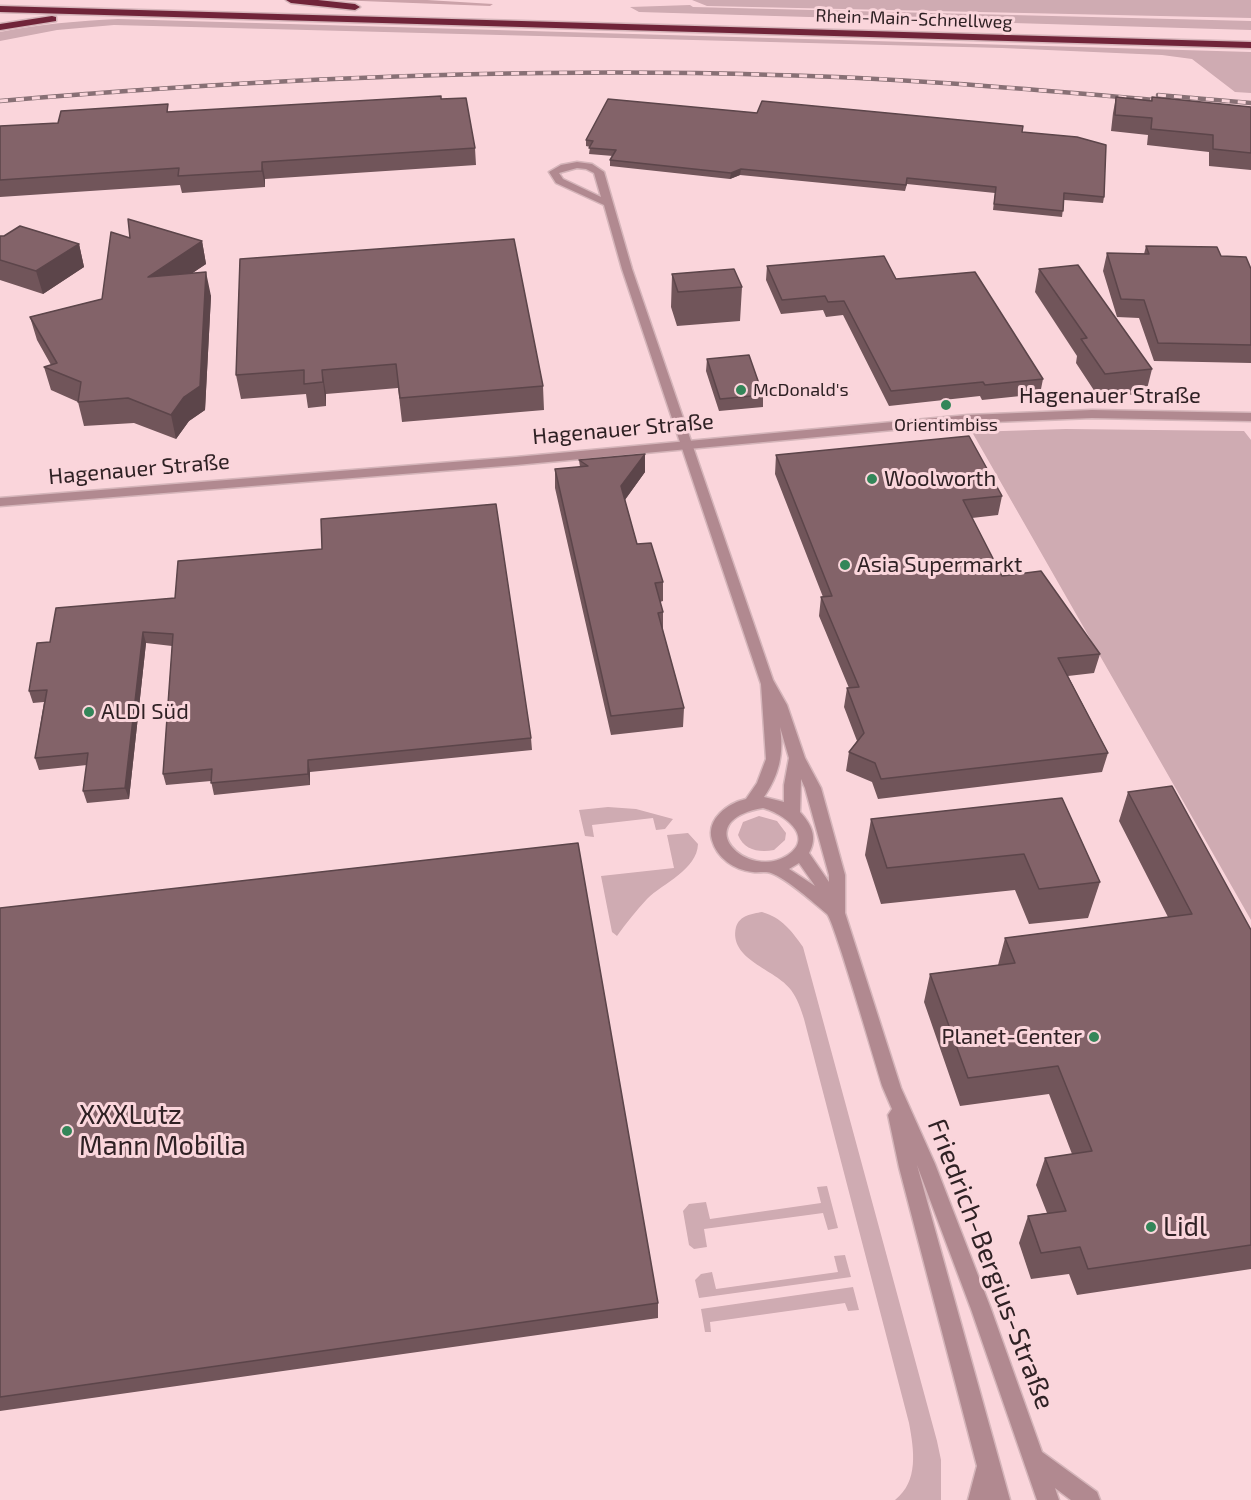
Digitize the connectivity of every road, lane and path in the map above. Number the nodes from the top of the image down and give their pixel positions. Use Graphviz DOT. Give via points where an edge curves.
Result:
graph roads {
  1 [pos="0,0"];
  2 [pos="7,0"];
  3 [pos="12,0"];
  4 [pos="291,0"];
  5 [pos="0,9"];
  6 [pos="392,11"];
  7 [pos="170,13"];
  8 [pos="0,27"];
  9 [pos="1251,36"];
  10 [pos="1251,45"];
  11 [pos="606,203"];
  12 [pos="1251,417"];
  13 [pos="687,445"];
  14 [pos="0,502"];
  15 [pos="766,680"];
  16 [pos="797,758"];
  17 [pos="752,802"];
  18 [pos="792,812"];
  19 [pos="800,852"];
  20 [pos="774,867"];
  21 [pos="837,913"];
  22 [pos="892,1088"];
  23 [pos="1035,1460"];
  24 [pos="988,1466"];
  25 [pos="979,1500"];
  26 [pos="999,1500"];
  27 [pos="1048,1500"];
  28 [pos="1089,1500"];
  1 -- 2 [label="highway, Rhein-Main-Schnellweg"];
  2 -- 3 [label="highway"];
  2 -- 6 [label="highway, Rhein-Main-Schnellweg"];
  4 -- 6 [label="highway"];
  5 -- 7 [label="highway, Rhein-Main-Schnellweg"];
  6 -- 9 [label="highway, Rhein-Main-Schnellweg"];
  7 -- 8 [label="highway" via="79,16"];
  7 -- 10 [label="highway, Rhein-Main-Schnellweg"];
  11 -- 11 [label="street, Friedrich-Bergius-Straße" via="596,169 591,166 554,172 559,181"];
  11 -- 13 [label="street, Friedrich-Bergius-Straße"];
  12 -- 13 [label="street, Hagenauer Straße" via="1092,414 981,418"];
  13 -- 14 [label="street, Hagenauer Straße"];
  13 -- 15 [label="street, Friedrich-Bergius-Straße"];
  15 -- 16 [label="street, Friedrich-Bergius-Straße" via="780,705"];
  15 -- 17 [label="street, Friedrich-Bergius-Straße" via="776,752 768,780"];
  16 -- 18 [label="street, Friedrich-Bergius-Straße"];
  16 -- 21 [label="street, Friedrich-Bergius-Straße" via="813,788 832,852 837,875"];
  17 -- 18 [label="street" via="773,804"];
  17 -- 20 [label="street" via="725,814 718,824 717,839 728,855 738,861"];
  18 -- 19 [label="street, Friedrich-Bergius-Straße" via="806,836"];
  19 -- 20 [label="street" via="789,862"];
  19 -- 21 [label="street, Friedrich-Bergius-Straße"];
  20 -- 21 [label="street"];
  21 -- 22 [label="street, Friedrich-Bergius-Straße"];
  22 -- 23 [label="street, Friedrich-Bergius-Straße" via="926,1164"];
  22 -- 24 [label="street, Friedrich-Bergius-Straße" via="908,1167"];
  23 -- 27 [label="street, Friedrich-Bergius-Straße"];
  23 -- 28 [label="street"];
  24 -- 25 [label="street, Friedrich-Bergius-Straße"];
  24 -- 26 [label="street, Friedrich-Bergius-Straße"];
}
